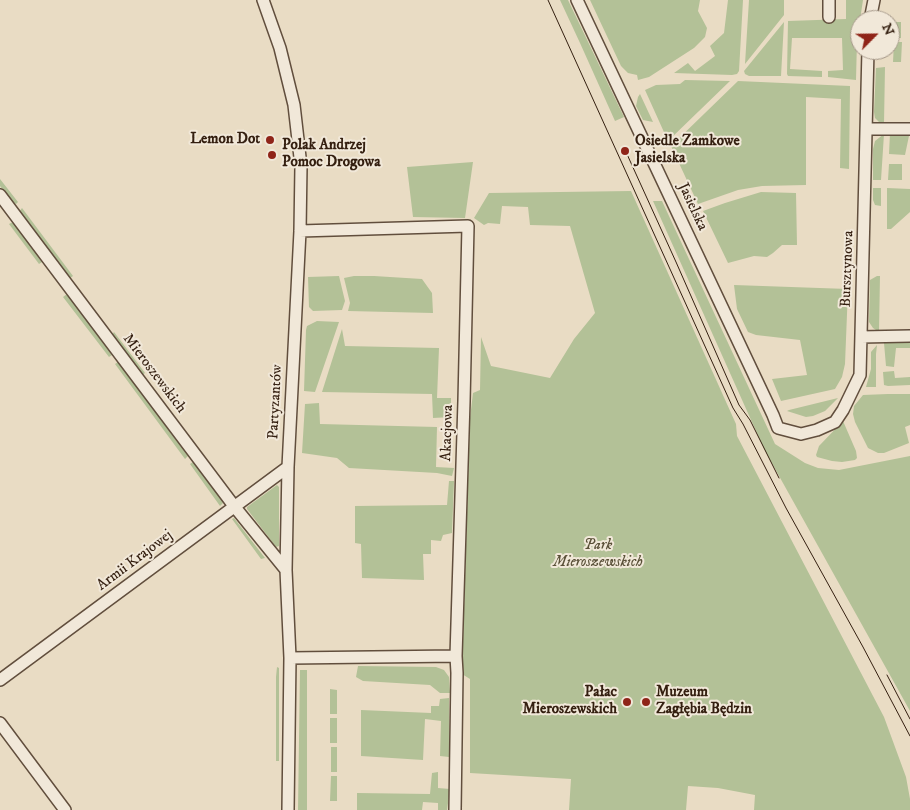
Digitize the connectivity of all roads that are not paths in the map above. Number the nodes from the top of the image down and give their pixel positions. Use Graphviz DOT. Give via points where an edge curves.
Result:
graph roads {
  1 [pos="263,0"];
  2 [pos="577,0"];
  3 [pos="829,0"];
  4 [pos="829,17"];
  5 [pos="868,60"];
  6 [pos="866,129"];
  7 [pos="910,130"];
  8 [pos="0,195"];
  9 [pos="300,231"];
  10 [pos="910,336"];
  11 [pos="861,337"];
  12 [pos="778,428"];
  13 [pos="288,467"];
  14 [pos="234,506"];
  15 [pos="286,570"];
  16 [pos="456,656"];
  17 [pos="290,658"];
  18 [pos="0,680"];
  19 [pos="0,723"];
  20 [pos="65,810"];
  21 [pos="288,810"];
  22 [pos="455,810"];
  1 -- 9 [label="street, Partyzantów" via="280,48 294,105 301,166"];
  2 -- 12 [label="street, Jasielska"];
  3 -- 4 [label="street"];
  5 -- 6 [label="street, Bursztynowa"];
  6 -- 7 [label="street"];
  6 -- 11 [label="street, Bursztynowa"];
  8 -- 14 [label="street, Mieroszewskich"];
  9 -- 13 [label="street, Partyzantów"];
  9 -- 16 [label="street, Akacjowa" via="468,226"];
  10 -- 11 [label="street"];
  11 -- 12 [label="street, Bursztynowa" via="860,375 835,422 801,434"];
  13 -- 14 [label="street, Armii Krajowej"];
  13 -- 15 [label="street, Partyzantów"];
  14 -- 15 [label="street, Mieroszewskich"];
  14 -- 18 [label="street, Armii Krajowej"];
  15 -- 17 [label="street, Partyzantów"];
  16 -- 17 [label="street"];
  16 -- 22 [label="street, Akacjowa"];
  17 -- 21 [label="street, Partyzantów"];
  19 -- 20 [label="street"];
}
